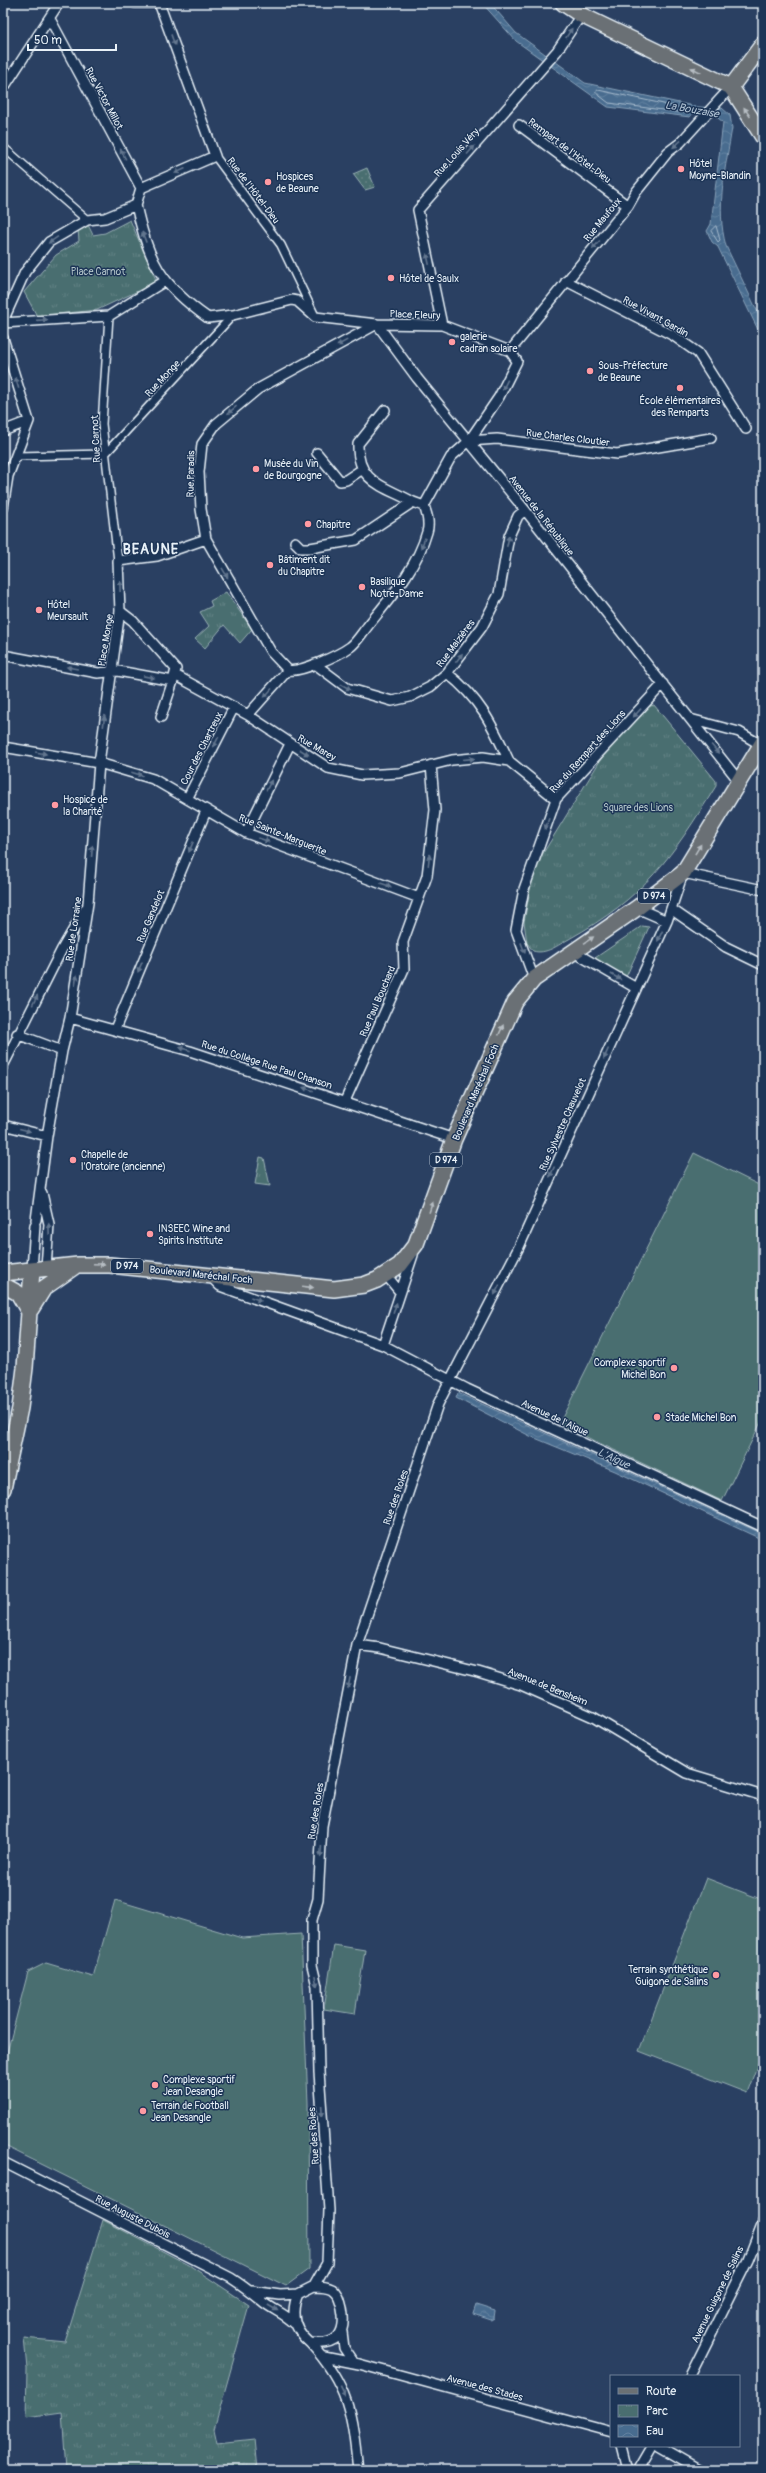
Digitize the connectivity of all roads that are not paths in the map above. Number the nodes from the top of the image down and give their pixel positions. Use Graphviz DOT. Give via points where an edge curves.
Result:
graph roads {
  1 [pos="59,3"];
  2 [pos="135,3"];
  3 [pos="160,3"];
  4 [pos="563,3"];
  5 [pos="581,15"];
  6 [pos="50,19"];
  7 [pos="763,44"];
  8 [pos="731,88"];
  9 [pos="3,89"];
  10 [pos="519,125"];
  11 [pos="763,137"];
  12 [pos="3,147"];
  13 [pos="216,156"];
  14 [pos="141,188"];
  15 [pos="136,206"];
  16 [pos="628,206"];
  17 [pos="86,220"];
  18 [pos="165,281"];
  19 [pos="566,281"];
  20 [pos="233,315"];
  21 [pos="109,316"];
  22 [pos="315,318"];
  23 [pos="3,322"];
  24 [pos="377,324"];
  25 [pos="442,325"];
  26 [pos="3,338"];
  27 [pos="510,351"];
  28 [pos="385,410"];
  29 [pos="28,421"];
  30 [pos="746,429"];
  31 [pos="3,431"];
  32 [pos="711,438"];
  33 [pos="469,441"];
  34 [pos="317,453"];
  35 [pos="105,454"];
  36 [pos="17,456"];
  37 [pos="361,470"];
  38 [pos="5,477"];
  39 [pos="413,502"];
  40 [pos="424,506"];
  41 [pos="3,508"];
  42 [pos="525,510"];
  43 [pos="206,539"];
  44 [pos="295,542"];
  45 [pos="118,561"];
  46 [pos="120,611"];
  47 [pos="3,656"];
  48 [pos="314,664"];
  49 [pos="288,670"];
  50 [pos="110,671"];
  51 [pos="447,673"];
  52 [pos="174,678"];
  53 [pos="663,684"];
  54 [pos="234,707"];
  55 [pos="248,715"];
  56 [pos="161,717"];
  57 [pos="690,719"];
  58 [pos="762,743"];
  59 [pos="290,744"];
  60 [pos="3,747"];
  61 [pos="509,761"];
  62 [pos="99,763"];
  63 [pos="431,765"];
  64 [pos="739,780"];
  65 [pos="187,799"];
  66 [pos="556,800"];
  67 [pos="206,811"];
  68 [pos="246,833"];
  69 [pos="684,873"];
  70 [pos="763,890"];
  71 [pos="419,898"];
  72 [pos="88,903"];
  73 [pos="637,908"];
  74 [pos="671,909"];
  75 [pos="667,921"];
  76 [pos="572,951"];
  77 [pos="763,965"];
  78 [pos="534,978"];
  79 [pos="636,988"];
  80 [pos="70,1018"];
  81 [pos="115,1029"];
  82 [pos="17,1034"];
  83 [pos="62,1051"];
  84 [pos="3,1066"];
  85 [pos="346,1101"];
  86 [pos="3,1124"];
  87 [pos="47,1136"];
  88 [pos="454,1139"];
  89 [pos="40,1187"];
  90 [pos="416,1244"];
  91 [pos="78,1265"];
  92 [pos="39,1269"];
  93 [pos="3,1273"];
  94 [pos="208,1275"];
  95 [pos="386,1275"];
  96 [pos="3,1285"];
  97 [pos="44,1288"];
  98 [pos="400,1292"];
  99 [pos="29,1312"];
  100 [pos="383,1345"];
  101 [pos="450,1380"];
  102 [pos="3,1489"];
  103 [pos="763,1527"];
  104 [pos="357,1645"];
  105 [pos="763,1796"];
  106 [pos="3,2162"];
  107 [pos="763,2222"];
  108 [pos="314,2286"];
  109 [pos="252,2291"];
  110 [pos="298,2294"];
  111 [pos="295,2324"];
  112 [pos="342,2332"];
  113 [pos="310,2343"];
  114 [pos="324,2357"];
  115 [pos="354,2363"];
  116 [pos="690,2375"];
  117 [pos="610,2432"];
  118 [pos="622,2447"];
  119 [pos="651,2447"];
  120 [pos="661,2447"];
  121 [pos="358,2470"];
  122 [pos="628,2470"];
  123 [pos="638,2470"];
  124 [pos="702,2470"];
  1 -- 6 [label="street"];
  2 -- 3 [label="street"];
  3 -- 13 [label="street, Rue de l'Hôtel-Dieu, one-way"];
  4 -- 5 [label="main road"];
  8 -- 5 [label="main road, one-way"];
  25 -- 5 [label="street, Rue Louis Véry, one-way" via="418,210 557,51"];
  6 -- 9 [label="street"];
  14 -- 6 [label="street, Rue Victor Millot, one-way"];
  7 -- 8 [label="main road"];
  11 -- 8 [label="main road, one-way"];
  8 -- 16 [label="street, Rue Maufoux, one-way" via="680,143 668,152"];
  10 -- 16 [label="street, Rempart de l'Hôtel-Dieu"];
  12 -- 17 [label="street"];
  13 -- 14 [label="street, one-way"];
  13 -- 22 [label="street, Rue de l'Hôtel-Dieu" via="281,245"];
  14 -- 15 [label="street"];
  15 -- 17 [label="street" via="105,218"];
  18 -- 15 [label="street, one-way" via="156,267 142,233"];
  16 -- 19 [label="street, Rue Maufoux, one-way"];
  17 -- 23 [label="street, one-way" via="49,242 25,272"];
  18 -- 20 [label="street" via="208,318"];
  18 -- 21 [label="street"];
  19 -- 27 [label="street, Rue Maufoux"];
  19 -- 30 [label="street, Rue Vivant Gardin" via="674,336 698,353"];
  20 -- 22 [label="street" via="292,300 297,301"];
  20 -- 35 [label="street, Rue Monge"];
  23 -- 21 [label="street, one-way"];
  21 -- 35 [label="street, Rue Carnot" via="102,424"];
  22 -- 24 [label="street, Place Fleury"];
  24 -- 25 [label="street, Place Fleury"];
  24 -- 33 [label="street, Avenue de la République" via="412,372"];
  24 -- 43 [label="street, Rue Paradis, one-way" via="258,389 216,424 202,444 199,472"];
  25 -- 27 [label="street, Place Fleury"];
  29 -- 26 [label="street, one-way"];
  27 -- 33 [label="street, one-way" via="517,361 515,366 499,397"];
  28 -- 37 [label="street" via="358,444"];
  29 -- 31 [label="street"];
  29 -- 36 [label="street"];
  32 -- 33 [label="street, Rue Charles Cloutier" via="617,454 497,439"];
  33 -- 40 [label="street" via="451,457"];
  33 -- 42 [label="street, Avenue de la République"];
  34 -- 37 [label="street" via="340,481"];
  35 -- 36 [label="street"];
  35 -- 45 [label="street, Rue Carnot"];
  36 -- 38 [label="street"];
  37 -- 39 [label="street" via="368,478"];
  38 -- 41 [label="street"];
  39 -- 40 [label="street"];
  39 -- 44 [label="street" via="356,540 310,548 301,548"];
  40 -- 48 [label="street, one-way" via="428,517 428,531 400,586 350,647"];
  51 -- 42 [label="street, Rue Maizières, one-way" via="482,627 499,594 509,536 518,516"];
  42 -- 53 [label="street, Avenue de la République"];
  43 -- 45 [label="street" via="157,556"];
  43 -- 49 [label="street, Rue Paradis, one-way" via="271,652"];
  46 -- 45 [label="street, one-way"];
  46 -- 50 [label="street, Place Monge"];
  46 -- 52 [label="street, Place Monge" via="176,670"];
  50 -- 47 [label="street, one-way" via="98,673"];
  48 -- 49 [label="street" via="293,671"];
  48 -- 51 [label="street, Rue Maizières, one-way" via="347,688 392,701 410,697 430,687"];
  49 -- 55 [label="street, one-way"];
  50 -- 52 [label="street, Place Monge, one-way"];
  62 -- 50 [label="street, Rue de Lorraine, one-way"];
  51 -- 61 [label="street" via="464,686 491,720"];
  52 -- 54 [label="street, Place Monge"];
  52 -- 56 [label="street"];
  53 -- 57 [label="street, Avenue de la République"];
  53 -- 66 [label="street, Rue du Rempart des Lions, one-way"];
  54 -- 55 [label="street, Place Monge"];
  54 -- 65 [label="street, Cour des Chartreux, one-way"];
  55 -- 59 [label="street, Rue Marey"];
  57 -- 58 [label="street" via="739,732"];
  57 -- 64 [label="street, Avenue de la République, one-way"];
  58 -- 64 [label="main road, D 974"];
  59 -- 63 [label="street, Rue Marey, one-way" via="328,768 362,775 400,773"];
  68 -- 59 [label="street, one-way"];
  60 -- 62 [label="street, Rue Sainte-Marguerite, one-way"];
  63 -- 61 [label="street, Rue Marey, one-way" via="484,757"];
  61 -- 66 [label="street"];
  62 -- 65 [label="street, Rue Sainte-Marguerite, one-way" via="152,779"];
  72 -- 62 [label="street, Rue de Lorraine, one-way"];
  71 -- 63 [label="street, Rue Paul Bouchard, one-way" via="427,876 435,810"];
  69 -- 64 [label="main road, Boulevard Maréchal Foch / D 974, one-way"];
  65 -- 67 [label="street, Rue Sainte-Marguerite"];
  66 -- 78 [label="street, Rue du Rempart des Lions, one-way" via="524,889 516,930"];
  67 -- 68 [label="street, Rue Sainte-Marguerite"];
  67 -- 81 [label="street, Rue Gandelot, one-way"];
  68 -- 71 [label="street, Rue Sainte-Marguerite, one-way"];
  69 -- 70 [label="street"];
  69 -- 73 [label="main road, Boulevard Maréchal Foch / D 974"];
  69 -- 74 [label="street, Rue Sylvestre Chauvelot"];
  71 -- 85 [label="street, Rue Paul Bouchard" via="403,942 404,969"];
  80 -- 72 [label="street, Rue de Lorraine, one-way"];
  82 -- 72 [label="street, one-way"];
  73 -- 75 [label="street, D 974"];
  76 -- 73 [label="main road, Boulevard Maréchal Foch / D 974, one-way"];
  74 -- 75 [label="street, Rue Sylvestre Chauvelot"];
  74 -- 77 [label="street" via="726,947"];
  75 -- 79 [label="street, Rue Sylvestre Chauvelot, one-way"];
  76 -- 78 [label="main road, Boulevard Maréchal Foch / D 974"];
  76 -- 79 [label="street, one-way"];
  88 -- 78 [label="main road, Boulevard Maréchal Foch / D 974, one-way" via="509,1012"];
  79 -- 101 [label="street, Rue Sylvestre Chauvelot, one-way" via="518,1247"];
  80 -- 81 [label="street, Rue du Collège Rue Paul Chanson"];
  80 -- 83 [label="street, Rue de Lorraine"];
  85 -- 81 [label="street, Rue du Collège Rue Paul Chanson, one-way"];
  82 -- 83 [label="street"];
  82 -- 84 [label="street"];
  83 -- 87 [label="street, Rue de Lorraine"];
  85 -- 88 [label="street, Rue du Collège Rue Paul Chanson"];
  86 -- 87 [label="street, one-way"];
  87 -- 89 [label="street, Rue de Lorraine"];
  90 -- 88 [label="main road, Boulevard Maréchal Foch / D 974, one-way"];
  89 -- 92 [label="street, Rue de Lorraine" via="35,1222"];
  92 -- 89 [label="street, Rue de Lorraine, one-way" via="49,1224"];
  90 -- 95 [label="main road, Boulevard Maréchal Foch / D 974" via="400,1265"];
  90 -- 98 [label="street"];
  91 -- 92 [label="main road, Boulevard Maréchal Foch / D 974"];
  91 -- 94 [label="main road, Boulevard Maréchal Foch / D 974, one-way" via="110,1265"];
  91 -- 97 [label="main road" via="63,1272"];
  92 -- 93 [label="main road, Boulevard Maréchal Foch"];
  92 -- 97 [label="main road"];
  92 -- 99 [label="main road"];
  94 -- 95 [label="main road, Boulevard Maréchal Foch / D 974, one-way" via="334,1289 364,1285"];
  94 -- 100 [label="street, Avenue de l'Aigue, one-way" via="220,1286"];
  95 -- 98 [label="street"];
  96 -- 99 [label="main road" via="18,1293"];
  97 -- 99 [label="main road"];
  100 -- 98 [label="street, one-way"];
  99 -- 102 [label="main road" via="20,1408"];
  100 -- 101 [label="street, Avenue de l'Aigue"];
  101 -- 103 [label="street, Avenue de l'Aigue"];
  101 -- 104 [label="street, Rue des Roles" via="438,1404"];
  104 -- 105 [label="street, Avenue de Bensheim" via="418,1657 521,1685 593,1717 687,1773"];
  104 -- 108 [label="street, Rue des Roles, one-way" via="322,1826 318,1899 312,1920 312,1965 317,1986 319,2072 329,2210 327,2263"];
  106 -- 109 [label="street, Rue Auguste Dubois" via="220,2272"];
  107 -- 116 [label="street, Avenue Guigone de Salins" via="748,2260"];
  108 -- 110 [label="street"];
  108 -- 112 [label="street" via="324,2286 339,2295 344,2318"];
  109 -- 110 [label="street, Rue Auguste Dubois" via="280,2295"];
  109 -- 111 [label="street, Rue Auguste Dubois, one-way"];
  110 -- 111 [label="street" via="294,2306"];
  111 -- 113 [label="street" via="301,2335"];
  112 -- 113 [label="street" via="328,2342"];
  112 -- 115 [label="street" via="344,2348"];
  113 -- 114 [label="street"];
  114 -- 115 [label="street, Avenue des Stades"];
  114 -- 121 [label="street, one-way" via="349,2405"];
  115 -- 117 [label="street, Avenue des Stades"];
  118 -- 122 [label="street"];
  119 -- 123 [label="street"];
  120 -- 124 [label="street"];
}
